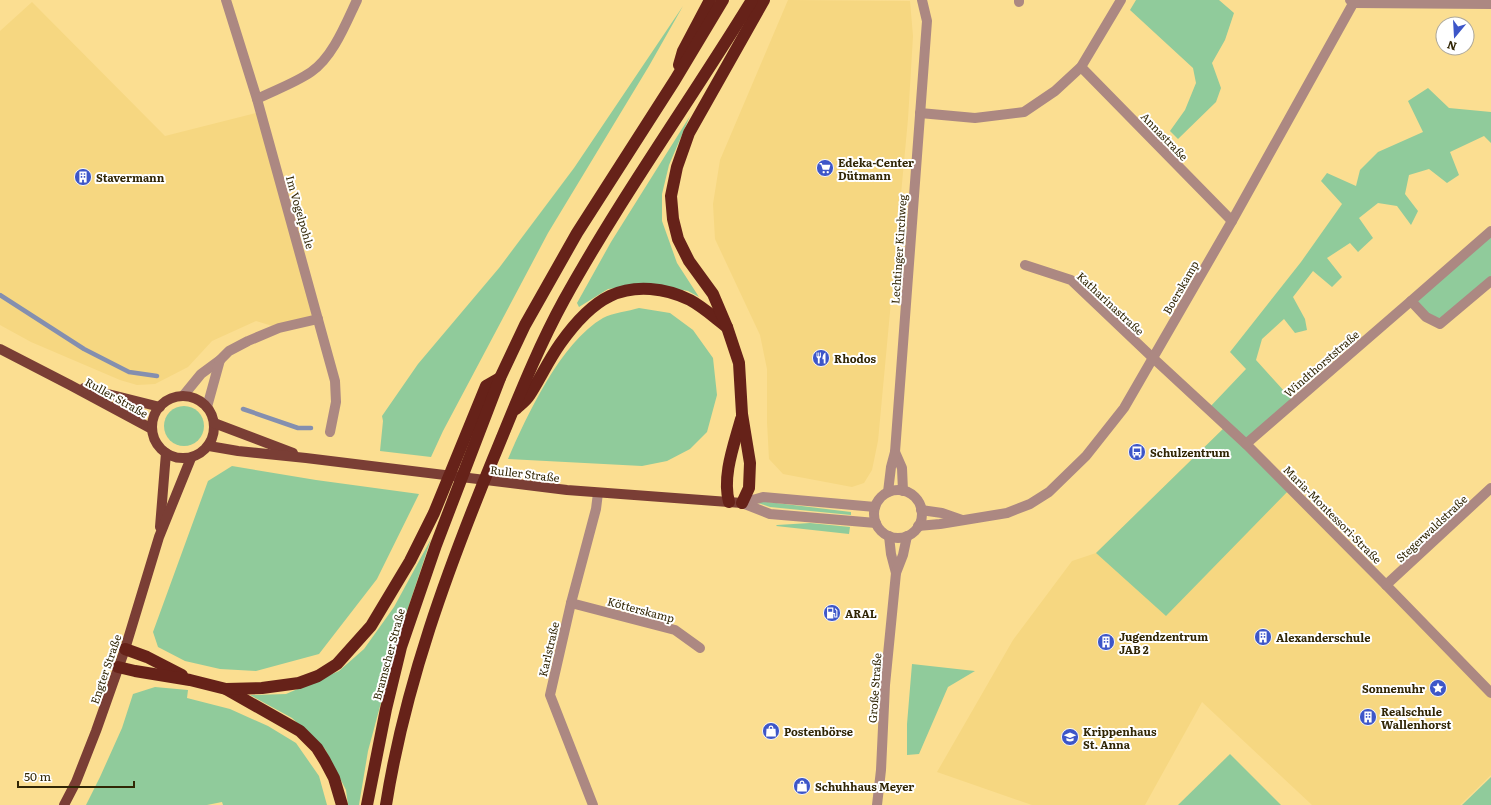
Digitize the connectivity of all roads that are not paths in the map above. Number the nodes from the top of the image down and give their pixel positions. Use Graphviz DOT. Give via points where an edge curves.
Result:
graph roads {
  1 [pos="226,0"];
  2 [pos="357,0"];
  3 [pos="710,0"];
  4 [pos="723,0"];
  5 [pos="752,0"];
  6 [pos="764,0"];
  7 [pos="922,0"];
  8 [pos="1121,0"];
  9 [pos="1353,1"];
  10 [pos="1491,4"];
  11 [pos="1081,67"];
  12 [pos="675,80"];
  13 [pos="257,99"];
  14 [pos="920,113"];
  15 [pos="1232,221"];
  16 [pos="1491,231"];
  17 [pos="1025,265"];
  18 [pos="1491,281"];
  19 [pos="1411,300"];
  20 [pos="318,319"];
  21 [pos="727,328"];
  22 [pos="0,349"];
  23 [pos="1153,358"];
  24 [pos="220,360"];
  25 [pos="500,378"];
  26 [pos="70,385"];
  27 [pos="183,396"];
  28 [pos="160,407"];
  29 [pos="207,407"];
  30 [pos="512,413"];
  31 [pos="742,414"];
  32 [pos="214,423"];
  33 [pos="152,429"];
  34 [pos="330,432"];
  35 [pos="1246,444"];
  36 [pos="208,446"];
  37 [pos="895,452"];
  38 [pos="166,454"];
  39 [pos="192,458"];
  40 [pos="306,458"];
  41 [pos="1491,488"];
  42 [pos="903,490"];
  43 [pos="888,492"];
  44 [pos="598,493"];
  45 [pos="729,502"];
  46 [pos="742,503"];
  47 [pos="875,507"];
  48 [pos="921,510"];
  49 [pos="964,520"];
  50 [pos="876,523"];
  51 [pos="918,526"];
  52 [pos="890,536"];
  53 [pos="907,536"];
  54 [pos="159,538"];
  55 [pos="896,573"];
  56 [pos="1386,585"];
  57 [pos="571,603"];
  58 [pos="700,648"];
  59 [pos="124,649"];
  60 [pos="118,667"];
  61 [pos="190,680"];
  62 [pos="226,689"];
  63 [pos="1491,693"];
  64 [pos="64,805"];
  65 [pos="342,805"];
  66 [pos="367,805"];
  67 [pos="386,805"];
  68 [pos="592,805"];
  69 [pos="878,805"];
  1 -- 13 [label="street, Im Vogelpohle"];
  2 -- 13 [label="street" via="335,45 313,71"];
  3 -- 12 [label="highway" via="682,51"];
  4 -- 12 [label="highway, Bramscher Straße"];
  5 -- 30 [label="highway" via="597,242 563,302"];
  6 -- 21 [label="highway" via="689,134 677,167 671,196 678,239 689,261 713,294"];
  7 -- 14 [label="street, Lechtinger Kirchweg" via="927,21"];
  8 -- 11 [label="street"];
  9 -- 10 [label="street"];
  9 -- 15 [label="street, Boerskamp"];
  11 -- 14 [label="street" via="1055,91 1024,112 975,118"];
  11 -- 15 [label="street, Annastraße"];
  12 -- 25 [label="highway, Bramscher Straße" via="573,240 525,325"];
  13 -- 20 [label="street, Im Vogelpohle"];
  14 -- 37 [label="street, Lechtinger Kirchweg"];
  15 -- 23 [label="street, Boerskamp"];
  16 -- 19 [label="street, Windthorststraße"];
  17 -- 23 [label="street, Katharinastraße" via="1071,280"];
  18 -- 19 [label="street" via="1440,324 1426,317"];
  19 -- 35 [label="street, Windthorststraße"];
  20 -- 24 [label="street" via="279,328 254,338 229,351"];
  20 -- 34 [label="street, Im Vogelpohle" via="335,381 336,402"];
  21 -- 30 [label="highway" via="690,300 671,292 649,288 628,290 610,296 587,312 560,344 528,398"];
  21 -- 31 [label="highway" via="739,363"];
  22 -- 26 [label="main road, Ruller Straße"];
  23 -- 35 [label="street, Maria-Montessori-Straße"];
  23 -- 49 [label="street, Boerskamp" via="1124,408 1086,456 1049,492 1030,504 1007,513"];
  24 -- 27 [label="street" via="202,374"];
  24 -- 29 [label="street"];
  25 -- 62 [label="highway" via="486,386 434,513 410,561 371,626 338,664 318,676 299,683"];
  25 -- 66 [label="highway, Bramscher Straße" via="436,545 401,647"];
  26 -- 28 [label="main road, Ruller Straße"];
  26 -- 33 [label="main road, Ruller Straße"];
  27 -- 28 [label="main road" via="170,399"];
  27 -- 29 [label="main road" via="200,401"];
  28 -- 33 [label="main road" via="152,421"];
  29 -- 32 [label="main road"];
  30 -- 67 [label="highway" via="469,518 430,626 406,710"];
  31 -- 45 [label="highway" via="728,470 726,492"];
  31 -- 46 [label="highway" via="750,463 749,488"];
  32 -- 36 [label="main road" via="214,431"];
  32 -- 40 [label="main road, Ruller Straße"];
  33 -- 38 [label="main road" via="154,439"];
  35 -- 56 [label="street, Maria-Montessori-Straße"];
  36 -- 39 [label="main road"];
  36 -- 40 [label="main road, Ruller Straße"];
  37 -- 42 [label="street, Lechtinger Kirchweg" via="902,468"];
  37 -- 43 [label="street, Lechtinger Kirchweg"];
  38 -- 39 [label="main road" via="183,459"];
  38 -- 54 [label="main road, Engter Straße"];
  39 -- 54 [label="main road, Engter Straße"];
  40 -- 44 [label="main road, Ruller Straße"];
  41 -- 56 [label="street, Stegerwaldstraße"];
  42 -- 43 [label="street"];
  42 -- 48 [label="street" via="915,497"];
  43 -- 47 [label="street" via="882,495"];
  44 -- 45 [label="main road, Ruller Straße"];
  44 -- 57 [label="street, Karlstraße"];
  45 -- 46 [label="main road, Ruller Straße"];
  46 -- 47 [label="street, Ruller Straße" via="763,497"];
  46 -- 50 [label="street, Ruller Straße" via="770,514"];
  47 -- 50 [label="street"];
  48 -- 49 [label="street, Boerskamp"];
  48 -- 51 [label="street" via="921,521"];
  49 -- 51 [label="street, Boerskamp"];
  50 -- 52 [label="street"];
  51 -- 53 [label="street"];
  52 -- 53 [label="street"];
  52 -- 55 [label="street, Große Straße"];
  53 -- 55 [label="street, Große Straße"];
  54 -- 59 [label="main road, Engter Straße"];
  55 -- 69 [label="street, Große Straße" via="885,685"];
  56 -- 63 [label="street, Maria-Montessori-Straße"];
  57 -- 58 [label="street, Kötterskamp" via="675,630"];
  57 -- 68 [label="street, Karlstraße" via="550,695"];
  59 -- 60 [label="main road, Engter Straße"];
  59 -- 61 [label="highway" via="147,657"];
  60 -- 61 [label="highway"];
  60 -- 64 [label="main road, Engter Straße" via="76,782"];
  61 -- 62 [label="highway"];
  62 -- 65 [label="highway" via="300,731 317,748 334,778"];
}
